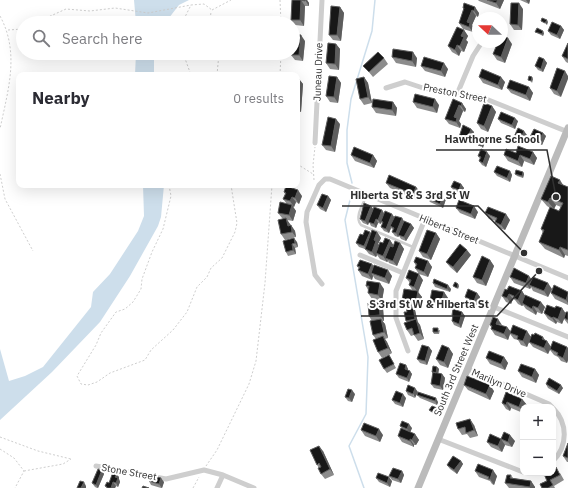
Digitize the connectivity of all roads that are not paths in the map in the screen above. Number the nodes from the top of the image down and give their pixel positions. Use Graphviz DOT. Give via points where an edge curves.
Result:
graph roads {
  1 [pos="322,0"];
  2 [pos="478,48"];
  3 [pos="386,88"];
  4 [pos="458,92"];
  5 [pos="568,130"];
  6 [pos="315,143"];
  7 [pos="367,195"];
  8 [pos="425,219"];
  9 [pos="413,247"];
  10 [pos="360,256"];
  11 [pos="515,256"];
  12 [pos="403,273"];
  13 [pos="568,278"];
  14 [pos="322,284"];
  15 [pos="494,307"];
  16 [pos="568,337"];
  17 [pos="408,350"];
  18 [pos="468,369"];
  19 [pos="549,404"];
  20 [pos="556,411"];
  21 [pos="438,439"];
  22 [pos="556,457"];
  23 [pos="96,466"];
  24 [pos="520,471"];
  25 [pos="223,475"];
  26 [pos="217,488"];
  27 [pos="254,488"];
  28 [pos="418,488"];
  1 -- 6 [label="street, Juneau Drive"];
  2 -- 4 [label="street"];
  3 -- 4 [label="street, Preston Street" via="405,82 423,88"];
  4 -- 5 [label="street, Preston Street" via="481,97"];
  5 -- 11 [label="street, South 3rd Street West"];
  7 -- 8 [label="street, Hiberta Street"];
  7 -- 9 [label="lane" via="358,217 361,226"];
  7 -- 14 [label="street, Hiberta Street" via="330,179 320,182 307,212 306,222 315,275"];
  8 -- 9 [label="street"];
  8 -- 11 [label="street, Hiberta Street"];
  9 -- 12 [label="street"];
  10 -- 12 [label="street"];
  11 -- 13 [label="street, Hiberta Street"];
  11 -- 15 [label="street, South 3rd Street West"];
  12 -- 17 [label="street" via="396,291 396,318"];
  15 -- 16 [label="street"];
  15 -- 18 [label="street, South 3rd Street West"];
  18 -- 19 [label="street, Marilyn Drive"];
  18 -- 21 [label="street, South 3rd Street West"];
  20 -- 22 [label="street, Marilyn Drive" via="565,434 564,444"];
  21 -- 24 [label="street"];
  21 -- 28 [label="street, South 3rd Street West"];
  23 -- 25 [label="street, Stone Street" via="166,479 204,470"];
  25 -- 26 [label="street"];
  25 -- 27 [label="street, Stone Street"];
}
